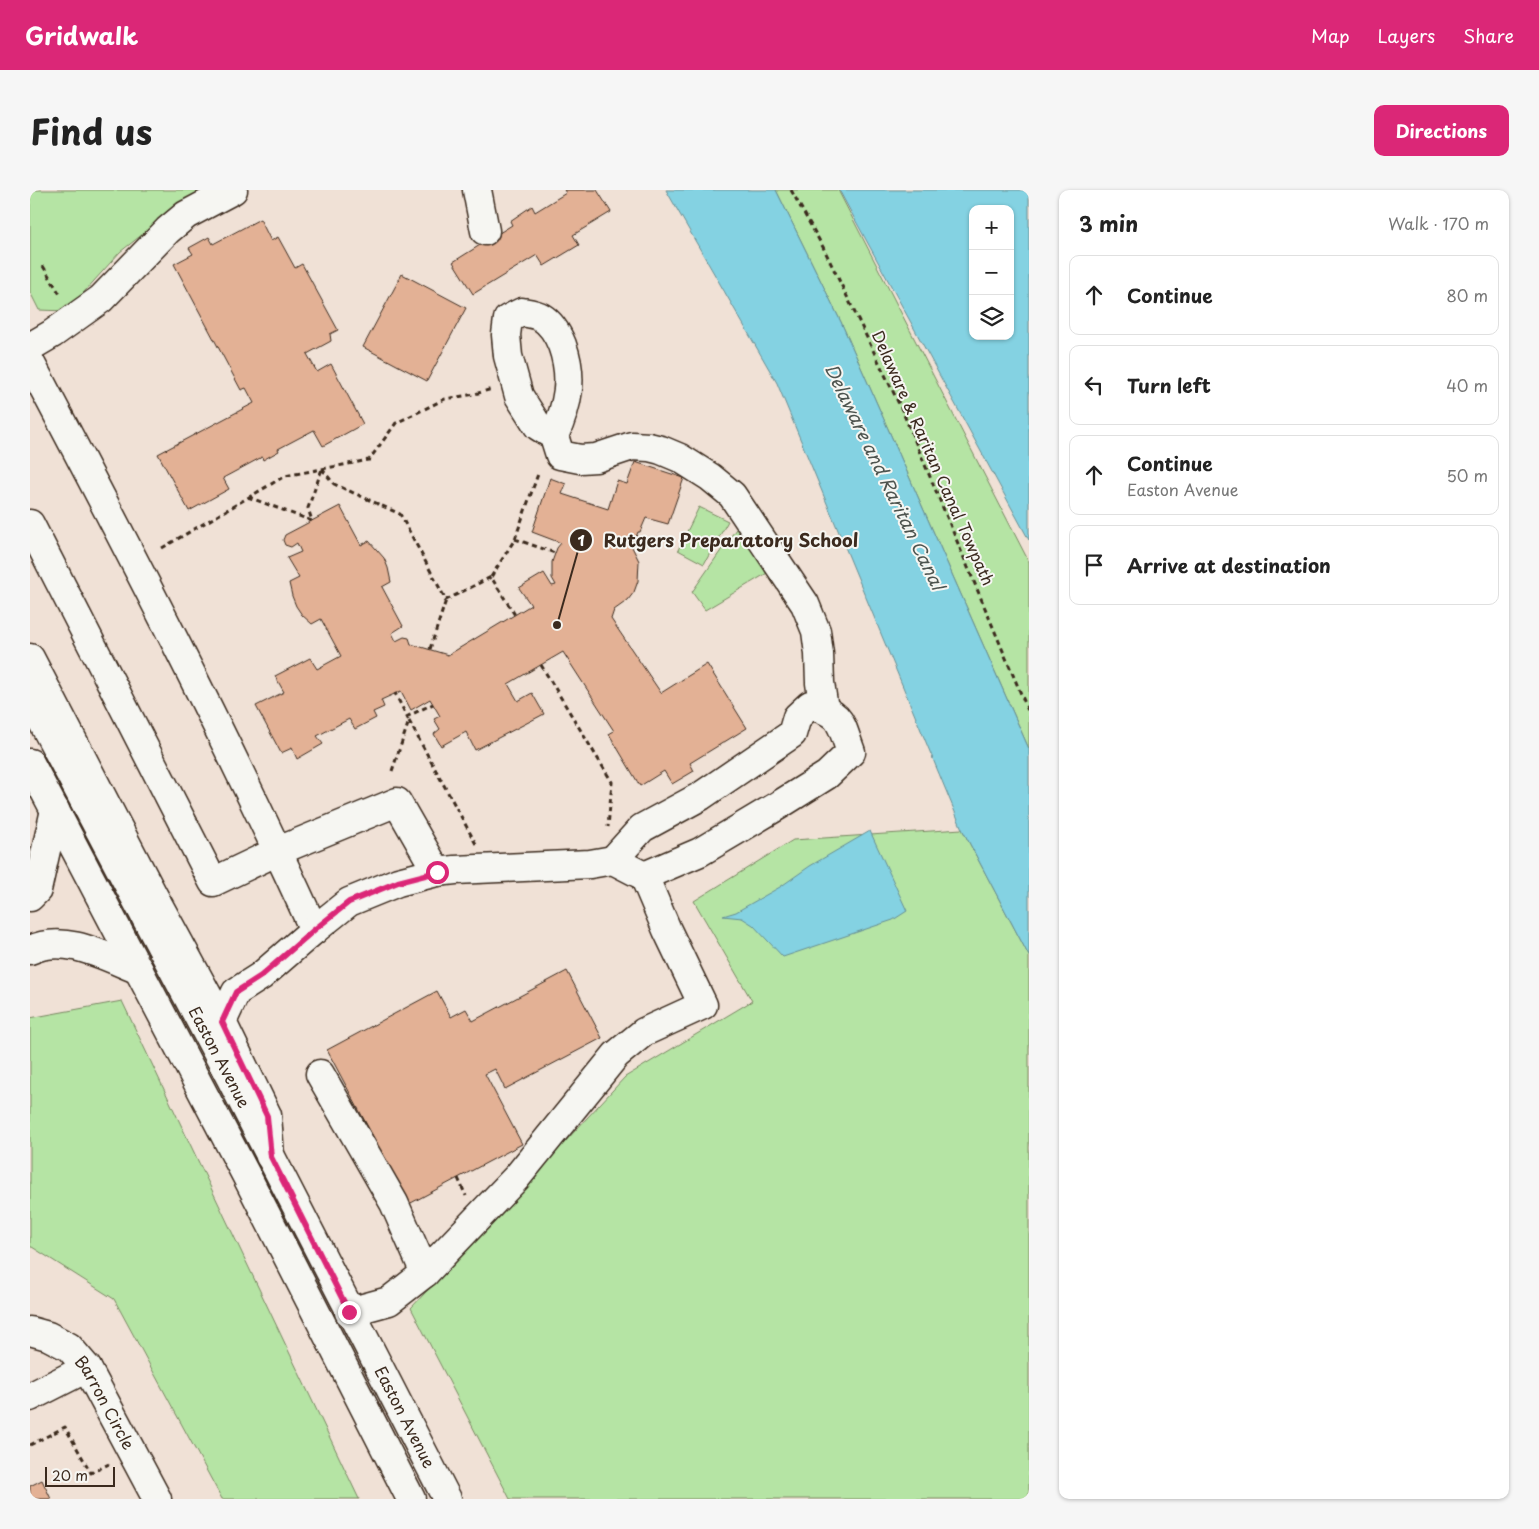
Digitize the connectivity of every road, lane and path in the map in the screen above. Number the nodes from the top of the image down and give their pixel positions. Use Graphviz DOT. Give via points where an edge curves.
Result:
graph roads {
  1 [pos="233,190"];
  2 [pos="477,190"];
  3 [pos="791,190"];
  4 [pos="485,231"];
  5 [pos="43,266"];
  6 [pos="61,298"];
  7 [pos="30,346"];
  8 [pos="30,362"];
  9 [pos="493,388"];
  10 [pos="39,402"];
  11 [pos="554,436"];
  12 [pos="322,469"];
  13 [pos="538,474"];
  14 [pos="248,497"];
  15 [pos="30,524"];
  16 [pos="515,540"];
  17 [pos="162,548"];
  18 [pos="555,553"];
  19 [pos="491,577"];
  20 [pos="446,600"];
  21 [pos="514,615"];
  22 [pos="430,649"];
  23 [pos="30,658"];
  24 [pos="541,665"];
  25 [pos="395,693"];
  26 [pos="30,698"];
  27 [pos="433,704"];
  28 [pos="824,709"];
  29 [pos="1029,713"];
  30 [pos="406,717"];
  31 [pos="408,721"];
  32 [pos="30,762"];
  33 [pos="392,771"];
  34 [pos="55,810"];
  35 [pos="608,833"];
  36 [pos="477,847"];
  37 [pos="278,851"];
  38 [pos="613,860"];
  39 [pos="437,872"];
  40 [pos="644,876"];
  41 [pos="30,897"];
  42 [pos="314,930"];
  43 [pos="30,950"];
  44 [pos="139,970"];
  45 [pos="222,1022"];
  46 [pos="320,1074"];
  47 [pos="271,1157"];
  48 [pos="458,1178"];
  49 [pos="466,1196"];
  50 [pos="425,1273"];
  51 [pos="349,1312"];
  52 [pos="30,1331"];
  53 [pos="87,1368"];
  54 [pos="30,1398"];
  55 [pos="30,1445"];
  56 [pos="113,1462"];
  57 [pos="157,1499"];
  58 [pos="411,1499"];
  59 [pos="447,1499"];
  1 -- 7 [label="main road" via="186,216 168,230 101,299"];
  2 -- 4 [label="main road"];
  3 -- 29 [label="path, Delaware & Raritan Canal Towpath" via="823,247 902,410"];
  5 -- 6 [label="path"];
  8 -- 10 [label="main road"];
  9 -- 12 [label="path" via="445,399 396,423 369,460"];
  10 -- 37 [label="main road" via="134,560"];
  11 -- 28 [label="main road" via="560,455 580,459 596,458 632,446 661,450 710,477 732,495 805,604 816,631"];
  12 -- 14 [label="path" via="285,476"];
  12 -- 14 [label="path" via="308,508 312,521"];
  12 -- 20 [label="path" via="334,484 400,514"];
  13 -- 16 [label="path"];
  14 -- 17 [label="path"];
  15 -- 37 [label="main road" via="213,882"];
  16 -- 18 [label="path"];
  16 -- 19 [label="path"];
  19 -- 20 [label="path"];
  19 -- 21 [label="path"];
  20 -- 22 [label="path"];
  23 -- 45 [label="main road"];
  24 -- 35 [label="path" via="612,782"];
  25 -- 30 [label="path"];
  26 -- 47 [label="main road, Easton Avenue"];
  27 -- 30 [label="path"];
  28 -- 38 [label="main road" via="810,705 797,717 792,734 700,796 642,828"];
  28 -- 40 [label="main road" via="838,718 851,752 827,775 700,852"];
  30 -- 31 [label="path"];
  31 -- 33 [label="path"];
  31 -- 36 [label="path"];
  32 -- 34 [label="main road, Easton Avenue"];
  34 -- 41 [label="main road" via="37,890"];
  34 -- 44 [label="main road, Easton Avenue"];
  37 -- 39 [label="main road" via="398,802"];
  37 -- 42 [label="main road"];
  38 -- 39 [label="main road"];
  38 -- 40 [label="main road"];
  39 -- 42 [label="main road" via="398,882 349,902"];
  40 -- 50 [label="main road" via="703,1005 644,1032 616,1055 517,1177"];
  42 -- 45 [label="main road" via="261,976 236,992"];
  43 -- 44 [label="main road" via="37,946 81,946"];
  44 -- 58 [label="main road, Easton Avenue"];
  45 -- 47 [label="main road" via="267,1116"];
  46 -- 50 [label="main road" via="394,1203"];
  47 -- 51 [label="main road, Easton Avenue"];
  48 -- 49 [label="path"];
  50 -- 51 [label="main road" via="389,1301"];
  51 -- 59 [label="main road, Easton Avenue"];
  52 -- 53 [label="main road, Barron Circle" via="69,1347"];
  53 -- 54 [label="main road"];
  53 -- 57 [label="main road, Barron Circle"];
  55 -- 56 [label="path" via="65,1427 90,1473"];
}
